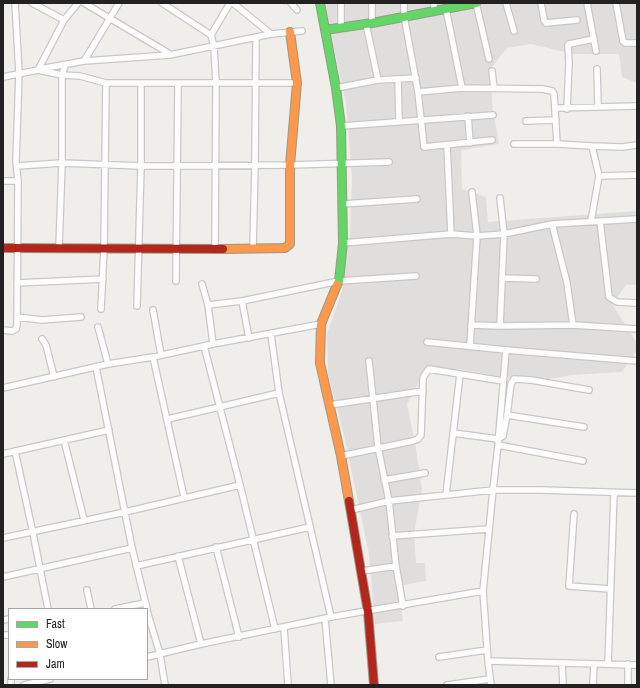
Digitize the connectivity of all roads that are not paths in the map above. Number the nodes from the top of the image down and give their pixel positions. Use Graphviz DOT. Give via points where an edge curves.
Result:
graph roads {
  1 [pos="15,3"];
  2 [pos="32,3"];
  3 [pos="78,3"];
  4 [pos="84,3"];
  5 [pos="119,3"];
  6 [pos="162,3"];
  7 [pos="230,3"];
  8 [pos="233,3"];
  9 [pos="291,3"];
  10 [pos="320,3"];
  11 [pos="341,3"];
  12 [pos="372,3"];
  13 [pos="404,3"];
  14 [pos="476,3"];
  15 [pos="506,3"];
  16 [pos="541,3"];
  17 [pos="587,3"];
  18 [pos="616,3"];
  19 [pos="462,4"];
  20 [pos="434,7"];
  21 [pos="446,9"];
  22 [pos="298,10"];
  23 [pos="404,16"];
  24 [pos="109,18"];
  25 [pos="64,20"];
  26 [pos="577,20"];
  27 [pos="369,24"];
  28 [pos="341,28"];
  29 [pos="325,30"];
  30 [pos="302,31"];
  31 [pos="514,31"];
  32 [pos="290,32"];
  33 [pos="271,34"];
  34 [pos="211,35"];
  35 [pos="256,37"];
  36 [pos="594,39"];
  37 [pos="637,42"];
  38 [pos="214,46"];
  39 [pos="596,51"];
  40 [pos="170,55"];
  41 [pos="489,59"];
  42 [pos="84,61"];
  43 [pos="65,65"];
  44 [pos="597,69"];
  45 [pos="38,70"];
  46 [pos="492,71"];
  47 [pos="19,73"];
  48 [pos="62,75"];
  49 [pos="3,77"];
  50 [pos="416,78"];
  51 [pos="398,79"];
  52 [pos="378,80"];
  53 [pos="256,82"];
  54 [pos="106,83"];
  55 [pos="141,83"];
  56 [pos="216,83"];
  57 [pos="297,83"];
  58 [pos="178,84"];
  59 [pos="336,88"];
  60 [pos="462,88"];
  61 [pos="494,88"];
  62 [pos="418,92"];
  63 [pos="637,106"];
  64 [pos="598,107"];
  65 [pos="555,108"];
  66 [pos="567,109"];
  67 [pos="493,115"];
  68 [pos="468,116"];
  69 [pos="422,120"];
  70 [pos="556,120"];
  71 [pos="399,121"];
  72 [pos="526,121"];
  73 [pos="341,126"];
  74 [pos="492,140"];
  75 [pos="470,143"];
  76 [pos="514,144"];
  77 [pos="557,144"];
  78 [pos="447,145"];
  79 [pos="637,145"];
  80 [pos="592,146"];
  81 [pos="389,162"];
  82 [pos="62,163"];
  83 [pos="104,164"];
  84 [pos="342,164"];
  85 [pos="255,165"];
  86 [pos="290,165"];
  87 [pos="17,166"];
  88 [pos="141,166"];
  89 [pos="177,166"];
  90 [pos="216,166"];
  91 [pos="599,176"];
  92 [pos="637,176"];
  93 [pos="3,181"];
  94 [pos="18,181"];
  95 [pos="472,192"];
  96 [pos="500,198"];
  97 [pos="417,199"];
  98 [pos="344,204"];
  99 [pos="637,220"];
  100 [pos="600,221"];
  101 [pos="591,222"];
  102 [pos="552,224"];
  103 [pos="451,234"];
  104 [pos="504,234"];
  105 [pos="477,236"];
  106 [pos="343,243"];
  107 [pos="3,248"];
  108 [pos="17,248"];
  109 [pos="59,248"];
  110 [pos="104,248"];
  111 [pos="138,248"];
  112 [pos="177,248"];
  113 [pos="252,248"];
  114 [pos="215,249"];
  115 [pos="416,276"];
  116 [pos="502,278"];
  117 [pos="536,279"];
  118 [pos="103,280"];
  119 [pos="176,281"];
  120 [pos="339,281"];
  121 [pos="17,283"];
  122 [pos="202,284"];
  123 [pos="242,301"];
  124 [pos="637,302"];
  125 [pos="208,305"];
  126 [pos="137,306"];
  127 [pos="101,309"];
  128 [pos="153,310"];
  129 [pos="17,317"];
  130 [pos="81,317"];
  131 [pos="321,324"];
  132 [pos="470,325"];
  133 [pos="573,325"];
  134 [pos="500,326"];
  135 [pos="98,327"];
  136 [pos="3,330"];
  137 [pos="637,330"];
  138 [pos="271,334"];
  139 [pos="249,338"];
  140 [pos="42,339"];
  141 [pos="428,342"];
  142 [pos="213,344"];
  143 [pos="204,346"];
  144 [pos="470,346"];
  145 [pos="506,350"];
  146 [pos="161,355"];
  147 [pos="153,357"];
  148 [pos="369,361"];
  149 [pos="637,361"];
  150 [pos="108,364"];
  151 [pos="96,367"];
  152 [pos="460,374"];
  153 [pos="54,377"];
  154 [pos="503,381"];
  155 [pos="3,388"];
  156 [pos="589,390"];
  157 [pos="423,391"];
  158 [pos="279,393"];
  159 [pos="373,398"];
  160 [pos="330,405"];
  161 [pos="219,406"];
  162 [pos="507,415"];
  163 [pos="168,419"];
  164 [pos="584,427"];
  165 [pos="109,430"];
  166 [pos="453,433"];
  167 [pos="64,440"];
  168 [pos="498,442"];
  169 [pos="378,447"];
  170 [pos="15,451"];
  171 [pos="3,454"];
  172 [pos="342,456"];
  173 [pos="583,460"];
  174 [pos="425,473"];
  175 [pos="384,480"];
  176 [pos="240,484"];
  177 [pos="492,490"];
  178 [pos="614,494"];
  179 [pos="637,494"];
  180 [pos="446,495"];
  181 [pos="184,497"];
  182 [pos="389,501"];
  183 [pos="351,510"];
  184 [pos="125,512"];
  185 [pos="574,514"];
  186 [pos="84,520"];
  187 [pos="310,527"];
  188 [pos="488,529"];
  189 [pos="33,533"];
  190 [pos="392,536"];
  191 [pos="3,538"];
  192 [pos="253,540"];
  193 [pos="216,547"];
  194 [pos="132,548"];
  195 [pos="178,556"];
  196 [pos="136,566"];
  197 [pos="396,566"];
  198 [pos="41,570"];
  199 [pos="362,571"];
  200 [pos="3,577"];
  201 [pos="87,590"];
  202 [pos="610,590"];
  203 [pos="483,591"];
  204 [pos="403,606"];
  205 [pos="48,608"];
  206 [pos="91,608"];
  207 [pos="146,608"];
  208 [pos="368,612"];
  209 [pos="148,615"];
  210 [pos="331,617"];
  211 [pos="325,619"];
  212 [pos="284,628"];
  213 [pos="275,629"];
  214 [pos="239,637"];
  215 [pos="201,644"];
  216 [pos="487,650"];
  217 [pos="160,654"];
  218 [pos="148,657"];
  219 [pos="439,657"];
  220 [pos="488,661"];
  221 [pos="562,663"];
  222 [pos="594,664"];
  223 [pos="608,664"];
  224 [pos="628,664"];
  225 [pos="637,665"];
  226 [pos="46,680"];
  227 [pos="491,682"];
  228 [pos="24,685"];
  229 [pos="165,685"];
  230 [pos="288,685"];
  231 [pos="331,685"];
  232 [pos="374,685"];
  233 [pos="447,685"];
  234 [pos="563,685"];
  235 [pos="594,685"];
  236 [pos="628,685"];
  1 -- 47 [label="street"];
  2 -- 25 [label="street"];
  3 -- 25 [label="street"];
  4 -- 24 [label="street"];
  5 -- 24 [label="street"];
  6 -- 34 [label="street"];
  7 -- 34 [label="street"];
  8 -- 33 [label="street"];
  9 -- 22 [label="street"];
  10 -- 29 [label="street"];
  11 -- 28 [label="street"];
  12 -- 27 [label="street"];
  13 -- 23 [label="street"];
  14 -- 19 [label="street"];
  14 -- 41 [label="street"];
  15 -- 31 [label="street"];
  16 -- 26 [label="street" via="546,23"];
  17 -- 36 [label="street"];
  18 -- 37 [label="street" via="623,41"];
  19 -- 21 [label="street"];
  20 -- 21 [label="street"];
  20 -- 23 [label="street"];
  21 -- 60 [label="street"];
  23 -- 27 [label="street"];
  23 -- 50 [label="street"];
  24 -- 40 [label="street"];
  24 -- 42 [label="street"];
  25 -- 45 [label="street"];
  27 -- 28 [label="street"];
  27 -- 52 [label="street"];
  28 -- 29 [label="street"];
  29 -- 59 [label="street"];
  30 -- 32 [label="street"];
  32 -- 33 [label="street"];
  32 -- 57 [label="street"];
  33 -- 35 [label="street"];
  34 -- 38 [label="street"];
  35 -- 38 [label="street"];
  35 -- 53 [label="street"];
  36 -- 39 [label="street"];
  36 -- 66 [label="street" via="568,44"];
  38 -- 40 [label="street"];
  38 -- 56 [label="street"];
  40 -- 42 [label="street"];
  42 -- 43 [label="street"];
  43 -- 45 [label="street"];
  43 -- 48 [label="street"];
  44 -- 64 [label="street"];
  45 -- 47 [label="street"];
  45 -- 48 [label="street"];
  46 -- 61 [label="street"];
  47 -- 49 [label="street"];
  47 -- 87 [label="street"];
  48 -- 54 [label="street" via="80,76"];
  48 -- 82 [label="street"];
  50 -- 51 [label="street"];
  50 -- 62 [label="street"];
  51 -- 52 [label="street"];
  51 -- 71 [label="street"];
  52 -- 59 [label="street"];
  53 -- 56 [label="street"];
  53 -- 57 [label="street"];
  53 -- 85 [label="street"];
  54 -- 55 [label="street"];
  54 -- 83 [label="street"];
  55 -- 58 [label="street"];
  55 -- 88 [label="street"];
  56 -- 58 [label="street"];
  56 -- 90 [label="street"];
  57 -- 86 [label="street"];
  58 -- 89 [label="street"];
  59 -- 73 [label="street"];
  60 -- 61 [label="street"];
  60 -- 62 [label="street"];
  61 -- 65 [label="street" via="552,91"];
  62 -- 69 [label="street"];
  63 -- 64 [label="street"];
  64 -- 66 [label="street"];
  65 -- 66 [label="street"];
  65 -- 70 [label="street"];
  67 -- 68 [label="street"];
  68 -- 69 [label="street"];
  68 -- 75 [label="street"];
  69 -- 71 [label="street"];
  69 -- 78 [label="street" via="424,147"];
  70 -- 72 [label="street"];
  70 -- 77 [label="street"];
  71 -- 73 [label="street"];
  73 -- 84 [label="street"];
  74 -- 75 [label="street"];
  75 -- 78 [label="street"];
  76 -- 77 [label="street"];
  77 -- 80 [label="street"];
  78 -- 103 [label="street"];
  79 -- 80 [label="street"];
  80 -- 91 [label="street"];
  81 -- 84 [label="street"];
  82 -- 83 [label="street"];
  82 -- 87 [label="street"];
  82 -- 109 [label="street"];
  83 -- 88 [label="street"];
  83 -- 110 [label="street"];
  84 -- 86 [label="street"];
  84 -- 98 [label="street"];
  85 -- 86 [label="street"];
  85 -- 90 [label="street"];
  85 -- 113 [label="street"];
  86 -- 113 [label="street" via="290,244 285,248"];
  87 -- 94 [label="street"];
  88 -- 89 [label="street"];
  88 -- 111 [label="street"];
  89 -- 90 [label="street"];
  89 -- 112 [label="street"];
  90 -- 114 [label="street"];
  91 -- 92 [label="street"];
  91 -- 101 [label="street"];
  93 -- 94 [label="street"];
  94 -- 108 [label="street"];
  95 -- 105 [label="street"];
  96 -- 104 [label="street"];
  97 -- 98 [label="street"];
  98 -- 106 [label="street"];
  99 -- 100 [label="street"];
  100 -- 101 [label="street"];
  100 -- 124 [label="street" via="609,297 617,302"];
  101 -- 102 [label="street"];
  102 -- 104 [label="street"];
  102 -- 133 [label="street" via="567,283"];
  103 -- 105 [label="street"];
  103 -- 106 [label="street"];
  104 -- 105 [label="street"];
  104 -- 116 [label="street"];
  105 -- 132 [label="street"];
  106 -- 120 [label="street"];
  107 -- 108 [label="street"];
  108 -- 109 [label="street"];
  108 -- 121 [label="street"];
  109 -- 110 [label="street"];
  110 -- 111 [label="street"];
  110 -- 118 [label="street"];
  111 -- 112 [label="street"];
  111 -- 126 [label="street"];
  112 -- 114 [label="street"];
  112 -- 119 [label="street"];
  113 -- 114 [label="street"];
  115 -- 120 [label="street"];
  116 -- 117 [label="street"];
  116 -- 134 [label="street"];
  118 -- 121 [label="street"];
  118 -- 127 [label="street"];
  120 -- 123 [label="street"];
  120 -- 131 [label="street"];
  121 -- 129 [label="street"];
  122 -- 125 [label="street"];
  123 -- 125 [label="street"];
  123 -- 139 [label="street"];
  125 -- 142 [label="street"];
  128 -- 146 [label="street"];
  129 -- 130 [label="street" via="42,320"];
  129 -- 136 [label="street" via="16,329"];
  131 -- 138 [label="street"];
  131 -- 160 [label="street" via="320,363"];
  132 -- 134 [label="street"];
  132 -- 144 [label="street"];
  133 -- 134 [label="street"];
  133 -- 137 [label="street"];
  135 -- 150 [label="street"];
  138 -- 139 [label="street"];
  138 -- 158 [label="street"];
  139 -- 142 [label="street"];
  140 -- 153 [label="street" via="46,345"];
  141 -- 144 [label="street"];
  142 -- 143 [label="street"];
  143 -- 146 [label="street"];
  143 -- 161 [label="street"];
  144 -- 145 [label="street"];
  145 -- 149 [label="street"];
  145 -- 154 [label="street"];
  146 -- 147 [label="street"];
  147 -- 150 [label="street"];
  147 -- 163 [label="street"];
  148 -- 159 [label="street"];
  150 -- 151 [label="street"];
  151 -- 153 [label="street"];
  151 -- 165 [label="street"];
  152 -- 154 [label="street"];
  152 -- 157 [label="street" via="430,369 423,378"];
  152 -- 166 [label="street"];
  153 -- 155 [label="street"];
  154 -- 168 [label="street"];
  156 -- 162 [label="street" via="514,378 510,384"];
  157 -- 159 [label="street"];
  157 -- 169 [label="street" via="421,435 418,439"];
  158 -- 161 [label="street"];
  158 -- 187 [label="street"];
  159 -- 160 [label="street"];
  159 -- 169 [label="street"];
  160 -- 172 [label="street"];
  161 -- 163 [label="street"];
  161 -- 176 [label="street"];
  162 -- 164 [label="street"];
  162 -- 168 [label="street" via="503,436"];
  163 -- 181 [label="street"];
  165 -- 167 [label="street"];
  165 -- 184 [label="street"];
  166 -- 168 [label="street"];
  166 -- 180 [label="street"];
  167 -- 170 [label="street"];
  167 -- 186 [label="street"];
  168 -- 173 [label="street"];
  168 -- 177 [label="street"];
  169 -- 172 [label="street"];
  169 -- 175 [label="street"];
  170 -- 171 [label="street"];
  170 -- 189 [label="street"];
  172 -- 183 [label="street"];
  174 -- 175 [label="street"];
  175 -- 182 [label="street"];
  176 -- 181 [label="street"];
  176 -- 192 [label="street"];
  177 -- 178 [label="street"];
  177 -- 180 [label="street"];
  177 -- 188 [label="street"];
  178 -- 179 [label="street"];
  178 -- 202 [label="street"];
  180 -- 182 [label="street"];
  181 -- 184 [label="street"];
  182 -- 183 [label="street"];
  182 -- 190 [label="street"];
  183 -- 199 [label="street"];
  184 -- 186 [label="street"];
  184 -- 194 [label="street"];
  185 -- 202 [label="street" via="569,586"];
  186 -- 189 [label="street"];
  187 -- 192 [label="street"];
  187 -- 210 [label="street"];
  188 -- 190 [label="street"];
  188 -- 203 [label="street"];
  189 -- 191 [label="street"];
  189 -- 198 [label="street"];
  190 -- 197 [label="street"];
  192 -- 193 [label="street"];
  192 -- 213 [label="street"];
  193 -- 195 [label="street"];
  193 -- 214 [label="street"];
  194 -- 196 [label="street"];
  194 -- 198 [label="street"];
  195 -- 196 [label="street"];
  195 -- 215 [label="street"];
  196 -- 207 [label="street"];
  197 -- 199 [label="street"];
  197 -- 204 [label="street"];
  198 -- 200 [label="street"];
  198 -- 205 [label="street"];
  199 -- 208 [label="street"];
  201 -- 206 [label="street"];
  202 -- 223 [label="street"];
  203 -- 204 [label="street"];
  203 -- 216 [label="street"];
  204 -- 208 [label="street"];
  208 -- 210 [label="street"];
  208 -- 232 [label="street"];
  209 -- 217 [label="street"];
  210 -- 211 [label="street"];
  211 -- 212 [label="street"];
  211 -- 231 [label="street"];
  212 -- 213 [label="street"];
  212 -- 230 [label="street"];
  213 -- 214 [label="street"];
  214 -- 215 [label="street"];
  215 -- 217 [label="street"];
  216 -- 219 [label="street"];
  216 -- 220 [label="street"];
  217 -- 218 [label="street"];
  217 -- 229 [label="street"];
  220 -- 221 [label="street"];
  220 -- 227 [label="street"];
  221 -- 222 [label="street"];
  221 -- 234 [label="street"];
  222 -- 223 [label="street"];
  222 -- 235 [label="street"];
  223 -- 224 [label="street"];
  224 -- 225 [label="street"];
  224 -- 236 [label="street"];
  226 -- 228 [label="street"];
  227 -- 233 [label="street"];
}
